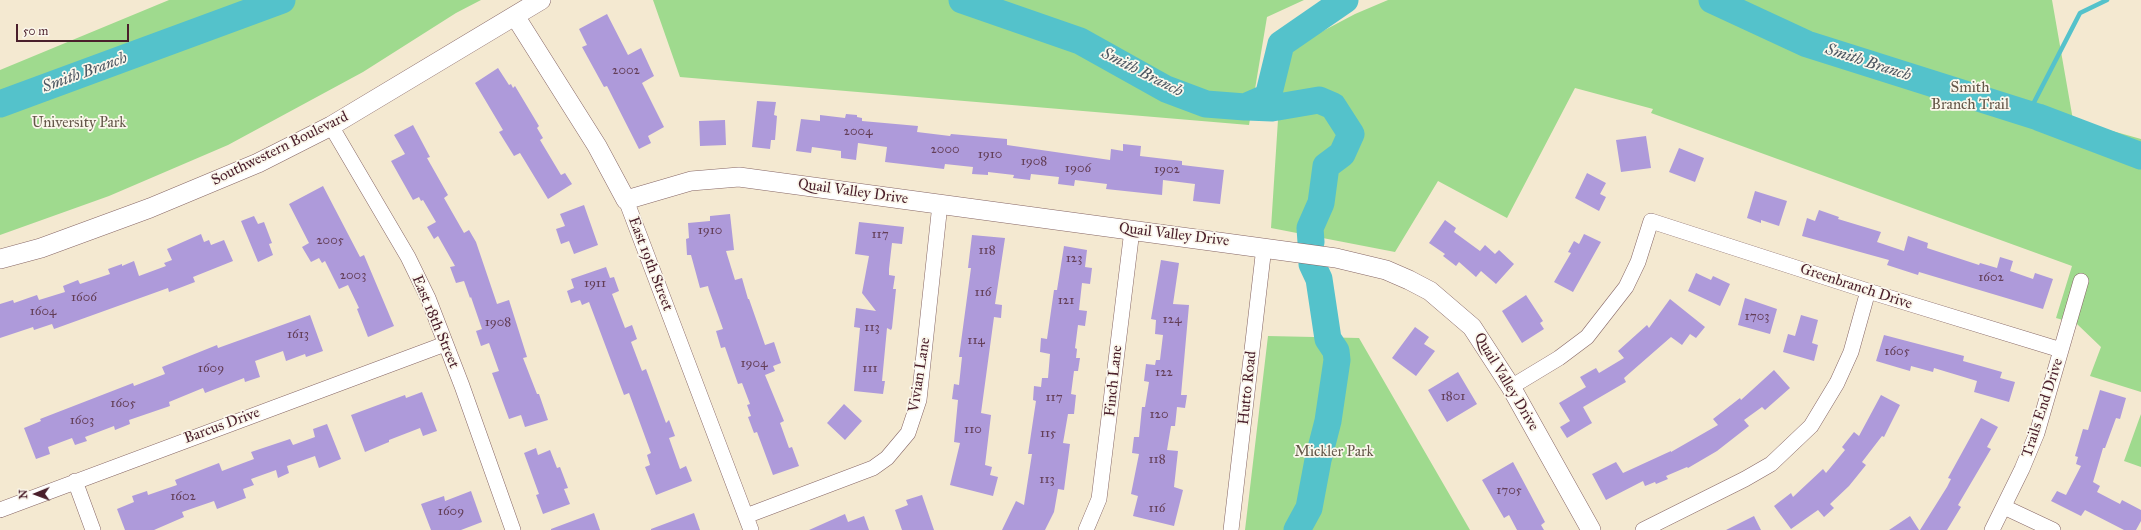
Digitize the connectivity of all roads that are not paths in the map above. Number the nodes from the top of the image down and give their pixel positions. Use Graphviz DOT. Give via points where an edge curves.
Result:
graph roads {
  1 [pos="542,0"];
  2 [pos="515,16"];
  3 [pos="331,126"];
  4 [pos="626,200"];
  5 [pos="940,204"];
  6 [pos="1132,230"];
  7 [pos="1264,247"];
  8 [pos="0,260"];
  9 [pos="2081,281"];
  10 [pos="1868,291"];
  11 [pos="445,344"];
  12 [pos="2061,350"];
  13 [pos="1511,386"];
  14 [pos="75,481"];
  15 [pos="2004,507"];
  16 [pos="0,510"];
  17 [pos="749,523"];
  18 [pos="93,530"];
  19 [pos="513,530"];
  20 [pos="1086,530"];
  21 [pos="1231,530"];
  22 [pos="1591,530"];
  23 [pos="1643,530"];
  24 [pos="1992,530"];
  25 [pos="2053,530"];
  1 -- 2 [label="street, Southwestern Boulevard"];
  2 -- 3 [label="street, Southwestern Boulevard"];
  2 -- 4 [label="street, East 19th Street" via="597,146"];
  3 -- 8 [label="street, Southwestern Boulevard" via="258,163 150,208 41,248"];
  3 -- 11 [label="street, East 18th Street" via="408,257 428,298"];
  4 -- 5 [label="street, Quail Valley Drive" via="691,181 739,177"];
  4 -- 17 [label="street, East 19th Street"];
  5 -- 6 [label="street, Quail Valley Drive"];
  5 -- 17 [label="street, Vivian Lane" via="919,400 908,433 887,458 873,468"];
  6 -- 7 [label="street, Quail Valley Drive"];
  6 -- 20 [label="street, Finch Lane" via="1099,499"];
  7 -- 13 [label="street, Quail Valley Drive" via="1371,266 1392,272 1430,291 1472,327"];
  7 -- 21 [label="street, Hutto Road"];
  9 -- 12 [label="street, Trails End Drive"];
  10 -- 12 [label="street, Greenbranch Drive"];
  10 -- 13 [label="street, Greenbranch Drive" via="1651,221 1638,262 1626,286 1587,337 1559,358"];
  10 -- 23 [label="street" via="1851,352 1837,383 1811,426 1771,464"];
  11 -- 14 [label="street, Barcus Drive"];
  11 -- 19 [label="street, East 18th Street"];
  12 -- 15 [label="street, Trails End Drive" via="2037,434"];
  13 -- 22 [label="street, Quail Valley Drive"];
  14 -- 16 [label="street, Barcus Drive"];
  14 -- 18 [label="street"];
  15 -- 24 [label="street, Trails End Drive"];
  15 -- 25 [label="street"];
}
